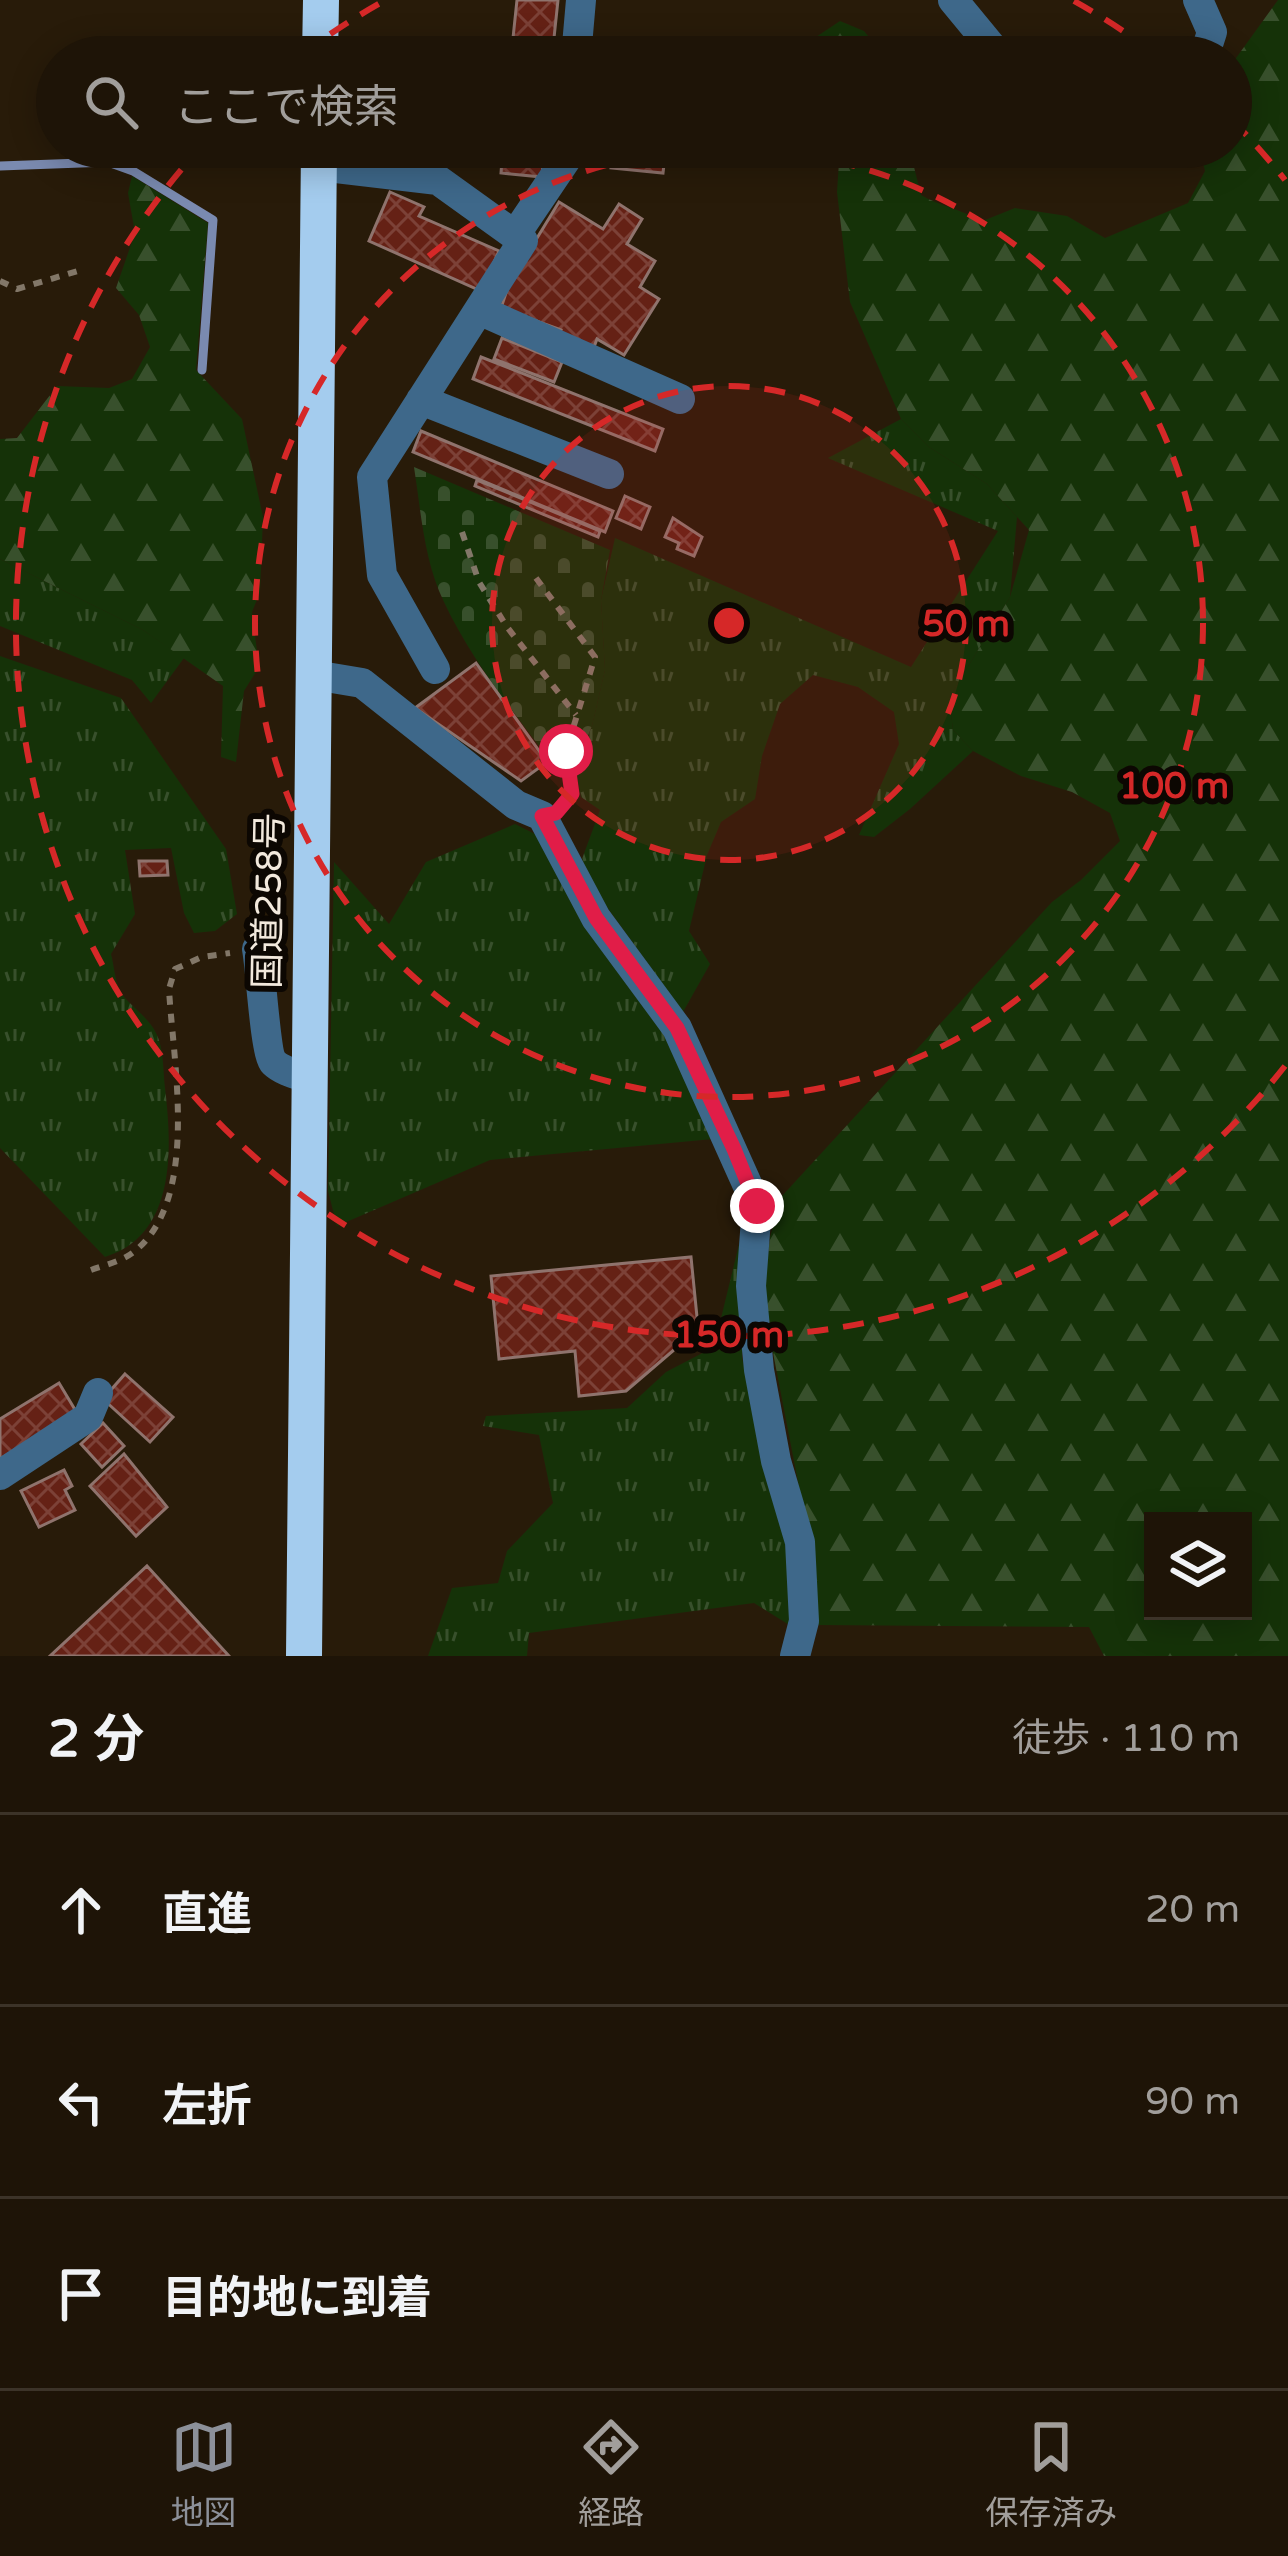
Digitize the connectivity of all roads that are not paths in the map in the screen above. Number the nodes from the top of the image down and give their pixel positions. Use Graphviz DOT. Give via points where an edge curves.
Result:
graph roads {
  1 [pos="321,0"];
  2 [pos="581,0"];
  3 [pos="953,0"];
  4 [pos="1198,0"];
  5 [pos="320,36"];
  6 [pos="578,36"];
  7 [pos="983,36"];
  8 [pos="1211,36"];
  9 [pos="319,168"];
  10 [pos="376,168"];
  11 [pos="560,168"];
  12 [pos="515,235"];
  13 [pos="479,310"];
  14 [pos="680,399"];
  15 [pos="421,400"];
  16 [pos="609,474"];
  17 [pos="435,669"];
  18 [pos="314,675"];
  19 [pos="257,949"];
  20 [pos="310,1079"];
  21 [pos="98,1393"];
  22 [pos="0,1475"];
  23 [pos="304,1656"];
  24 [pos="795,1656"];
  1 -- 5 [label="highway"];
  2 -- 6 [label="street"];
  3 -- 7 [label="street"];
  4 -- 8 [label="street"];
  9 -- 18 [label="highway, 国道258号"];
  10 -- 12 [label="street" via="438,180"];
  11 -- 12 [label="street"];
  12 -- 13 [label="street" via="523,241"];
  13 -- 14 [label="street"];
  13 -- 15 [label="street"];
  15 -- 16 [label="street"];
  15 -- 17 [label="street" via="372,477 382,575"];
  18 -- 20 [label="highway, 国道258号"];
  18 -- 24 [label="street" via="362,683 516,805 542,816 596,918 677,1028 757,1206 751,1286 759,1370 800,1542 804,1621"];
  19 -- 20 [label="street" via="266,1049 275,1065"];
  20 -- 23 [label="highway, 国道258号"];
  21 -- 22 [label="street" via="88,1417"];
}
